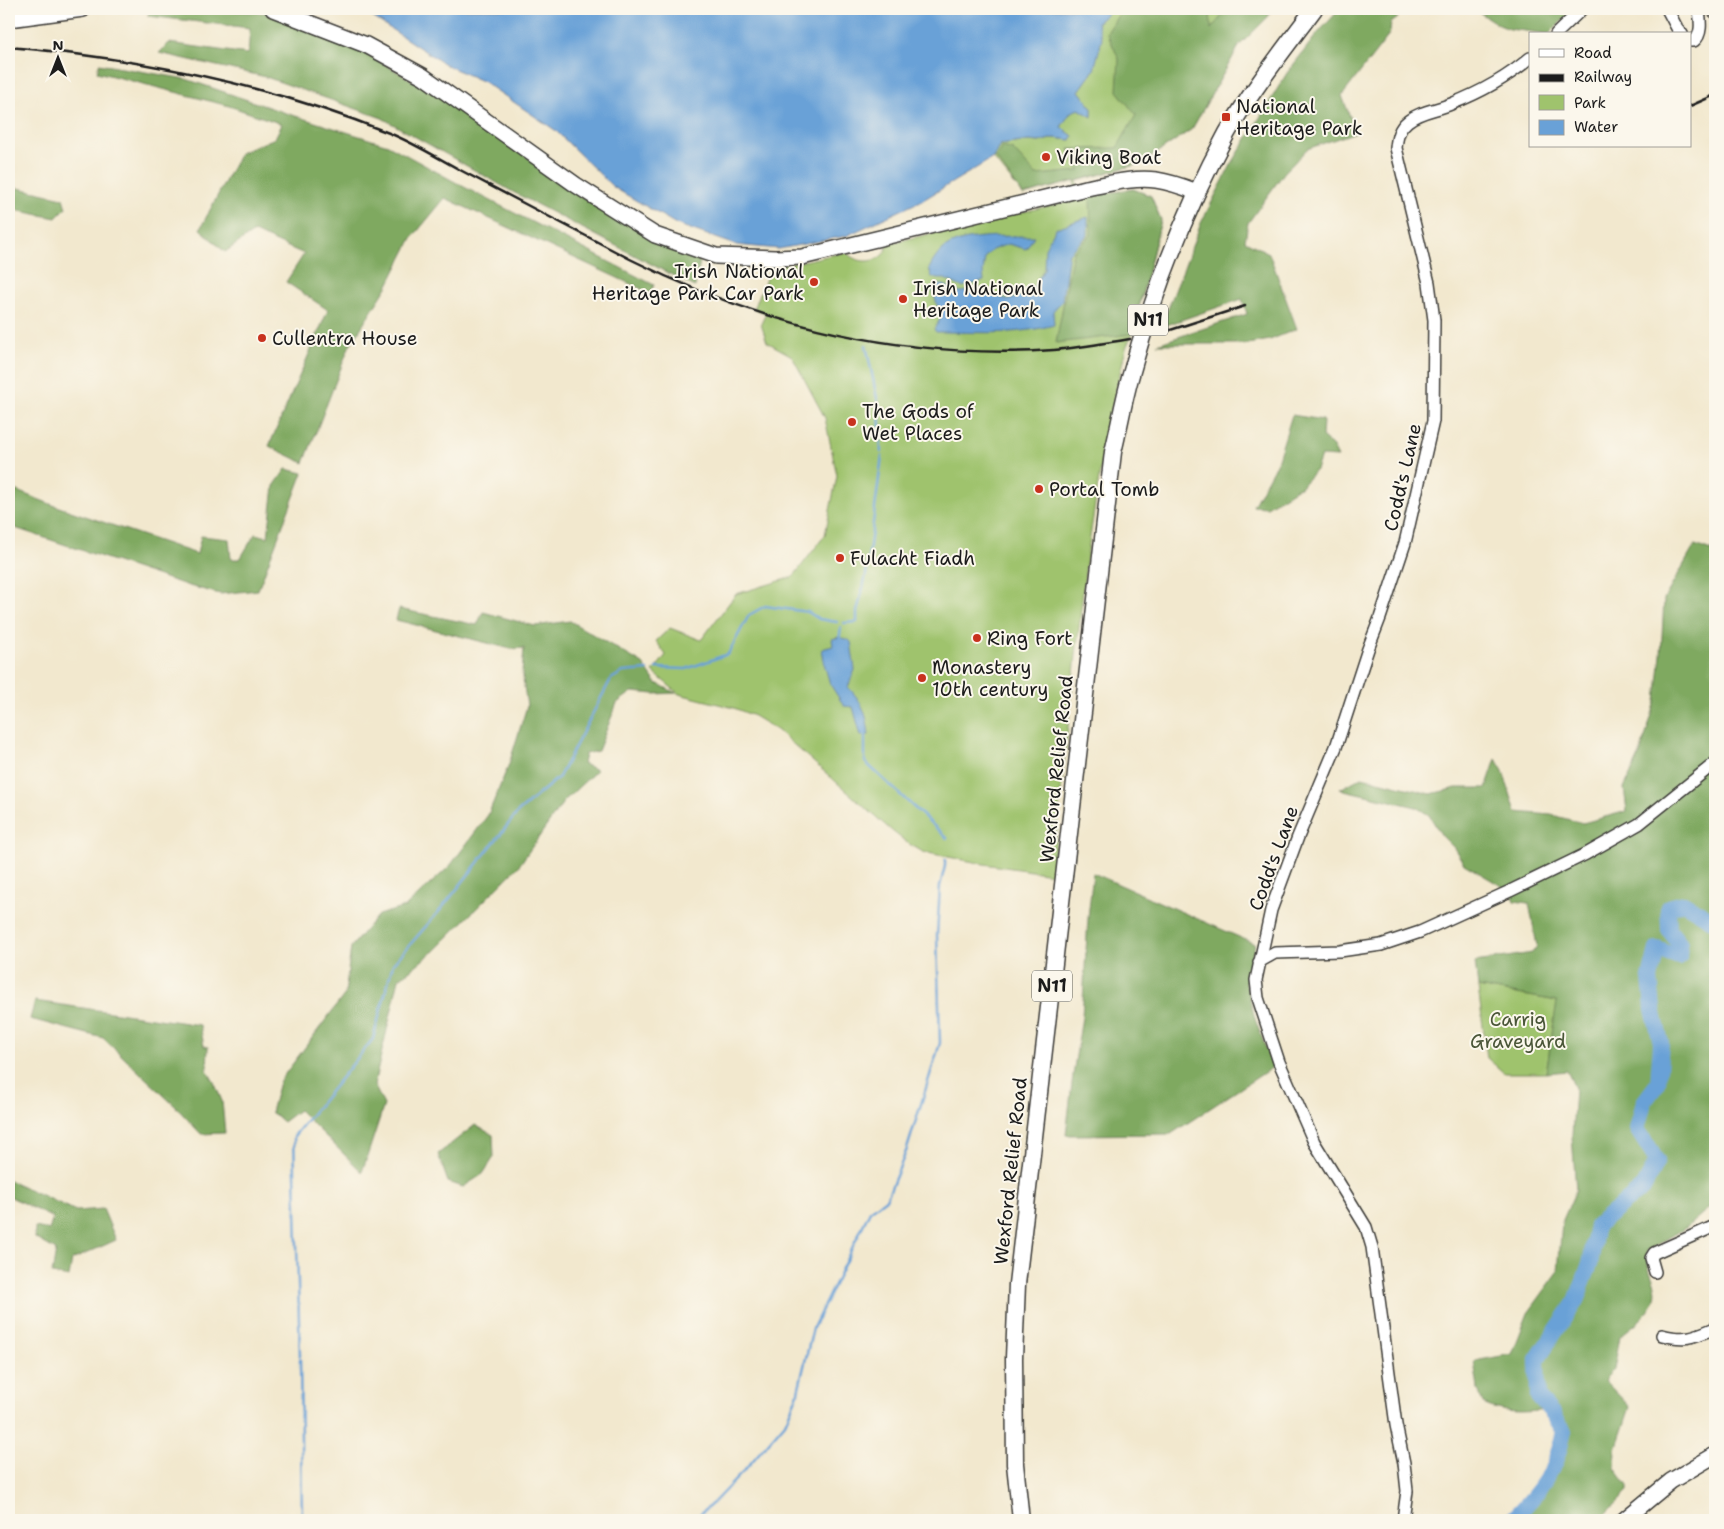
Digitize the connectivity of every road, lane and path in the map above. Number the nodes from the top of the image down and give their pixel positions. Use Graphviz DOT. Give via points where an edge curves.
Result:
graph roads {
  1 [pos="83,9"];
  2 [pos="273,9"];
  3 [pos="1314,9"];
  4 [pos="1582,9"];
  5 [pos="1667,9"];
  6 [pos="1700,9"];
  7 [pos="9,19"];
  8 [pos="1558,32"];
  9 [pos="1680,32"];
  10 [pos="1692,42"];
  11 [pos="1529,59"];
  12 [pos="1197,192"];
  13 [pos="1715,763"];
  14 [pos="1259,962"];
  15 [pos="1715,1226"];
  16 [pos="1655,1272"];
  17 [pos="1715,1328"];
  18 [pos="1662,1335"];
  19 [pos="1715,1455"];
  20 [pos="1020,1520"];
  21 [pos="1404,1520"];
  22 [pos="1624,1520"];
  1 -- 7 [label="main road"];
  2 -- 12 [label="main road" via="366,44 415,72 576,185 655,235 716,256 802,256 1086,188 1134,180 1155,180"];
  3 -- 12 [label="highway, Wexford Relief Road / N11" via="1264,76 1228,132"];
  4 -- 8 [label="street"];
  5 -- 9 [label="street"];
  6 -- 10 [label="street" via="1700,31 1698,38"];
  11 -- 14 [label="street, Codd's Lane" via="1488,87 1408,121 1398,134 1396,148 1433,311 1433,421 1406,542 1336,746 1271,910"];
  12 -- 20 [label="highway, Wexford Relief Road / N11" via="1156,294 1130,380 1113,452 1018,1284 1014,1358"];
  13 -- 14 [label="street" via="1640,824 1586,854 1420,932 1380,946 1274,953"];
  14 -- 21 [label="street, Codd's Lane" via="1258,998 1279,1062 1314,1142 1366,1227 1372,1247 1404,1463 1407,1491"];
  15 -- 16 [label="street" via="1654,1253 1651,1258"];
  17 -- 18 [label="street" via="1688,1338"];
  19 -- 22 [label="main road" via="1671,1481"];
}
